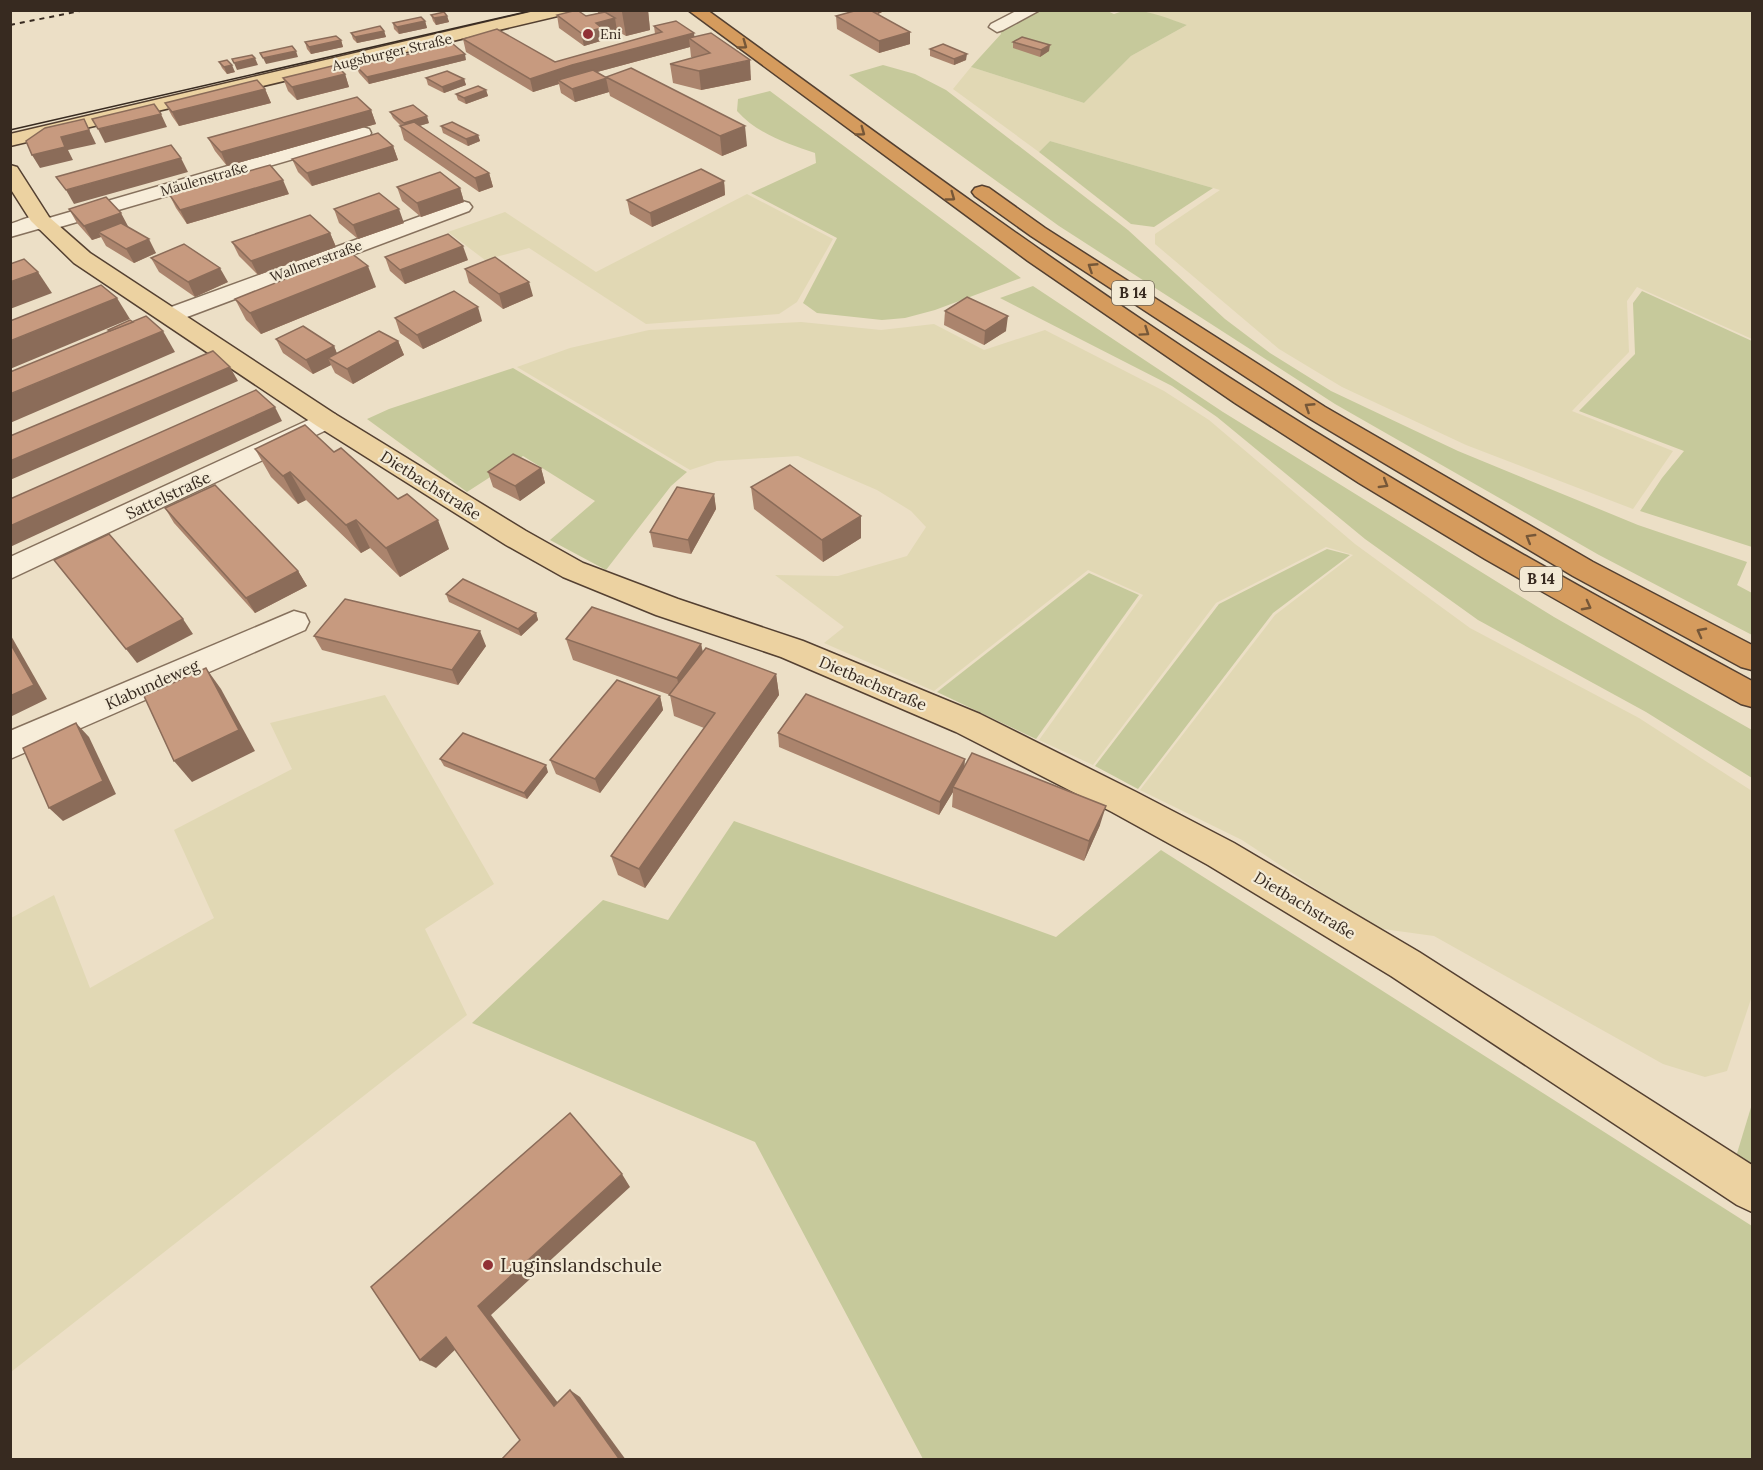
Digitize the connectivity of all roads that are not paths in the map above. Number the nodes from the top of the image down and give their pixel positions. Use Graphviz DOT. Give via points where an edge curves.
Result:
graph roads {
  1 [pos="562,10"];
  2 [pos="696,10"];
  3 [pos="1032,10"];
  4 [pos="998,27"];
  5 [pos="362,133"];
  6 [pos="10,140"];
  7 [pos="912,142"];
  8 [pos="10,171"];
  9 [pos="462,207"];
  10 [pos="44,223"];
  11 [pos="10,231"];
  12 [pos="171,315"];
  13 [pos="326,420"];
  14 [pos="10,568"];
  15 [pos="294,622"];
  16 [pos="1752,659"];
  17 [pos="1752,695"];
  18 [pos="10,746"];
  19 [pos="1752,1190"];
  1 -- 6 [label="main road, Augsburger Straße"];
  2 -- 17 [label="highway, B 14, one-way" via="1015,244 1243,398 1570,596"];
  3 -- 4 [label="street"];
  5 -- 10 [label="street, Mäulenstraße"];
  16 -- 7 [label="highway, B 14, one-way" via="1583,569 1316,412 1038,232"];
  8 -- 10 [label="main road, Dietbachstraße"];
  9 -- 12 [label="street, Wallmerstraße"];
  10 -- 11 [label="street, Mäulenstraße"];
  10 -- 12 [label="main road, Dietbachstraße" via="108,287"];
  12 -- 13 [label="main road, Dietbachstraße" via="209,353"];
  13 -- 14 [label="street, Sattelstraße"];
  13 -- 19 [label="main road, Dietbachstraße" via="573,570 792,650 968,723 1211,849 1405,964"];
  15 -- 18 [label="street, Klabundeweg"];
}
